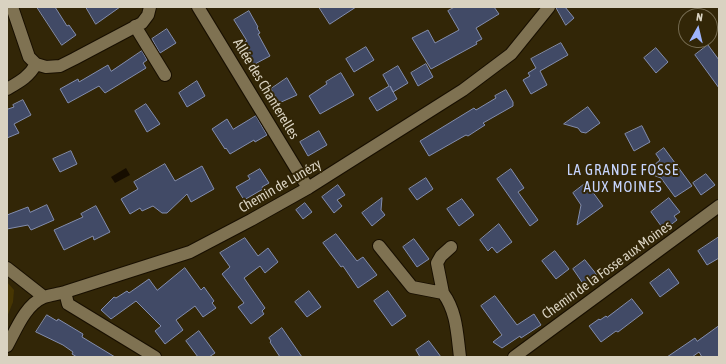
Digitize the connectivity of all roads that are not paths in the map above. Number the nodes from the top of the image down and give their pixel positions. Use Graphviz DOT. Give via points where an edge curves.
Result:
graph roads {
  1 [pos="12,7"];
  2 [pos="150,7"];
  3 [pos="198,7"];
  4 [pos="549,7"];
  5 [pos="135,26"];
  6 [pos="36,64"];
  7 [pos="165,75"];
  8 [pos="7,89"];
  9 [pos="308,188"];
  10 [pos="719,206"];
  11 [pos="379,246"];
  12 [pos="451,247"];
  13 [pos="7,268"];
  14 [pos="65,292"];
  15 [pos="443,292"];
  16 [pos="44,297"];
  17 [pos="7,346"];
  18 [pos="155,357"];
  19 [pos="460,357"];
  20 [pos="514,357"];
  1 -- 6 [label="street" via="23,43 29,57"];
  2 -- 5 [label="street" via="142,23"];
  3 -- 9 [label="street, Allée des Chanterelles"];
  4 -- 9 [label="street, Chemin de Lunézy" via="511,54 463,90"];
  5 -- 6 [label="street" via="60,66 46,67"];
  5 -- 7 [label="street"];
  6 -- 8 [label="street" via="24,79"];
  9 -- 14 [label="street, Chemin de Lunézy" via="190,252"];
  10 -- 20 [label="street, Chemin de la Fosse aux Moines"];
  11 -- 15 [label="street" via="412,287"];
  12 -- 15 [label="street" via="437,263"];
  13 -- 16 [label="street"];
  14 -- 16 [label="street, Chemin de Lunézy"];
  14 -- 18 [label="street" via="68,304"];
  15 -- 19 [label="street" via="455,316"];
  16 -- 17 [label="street, Chemin de Lunézy" via="34,303"];
}
